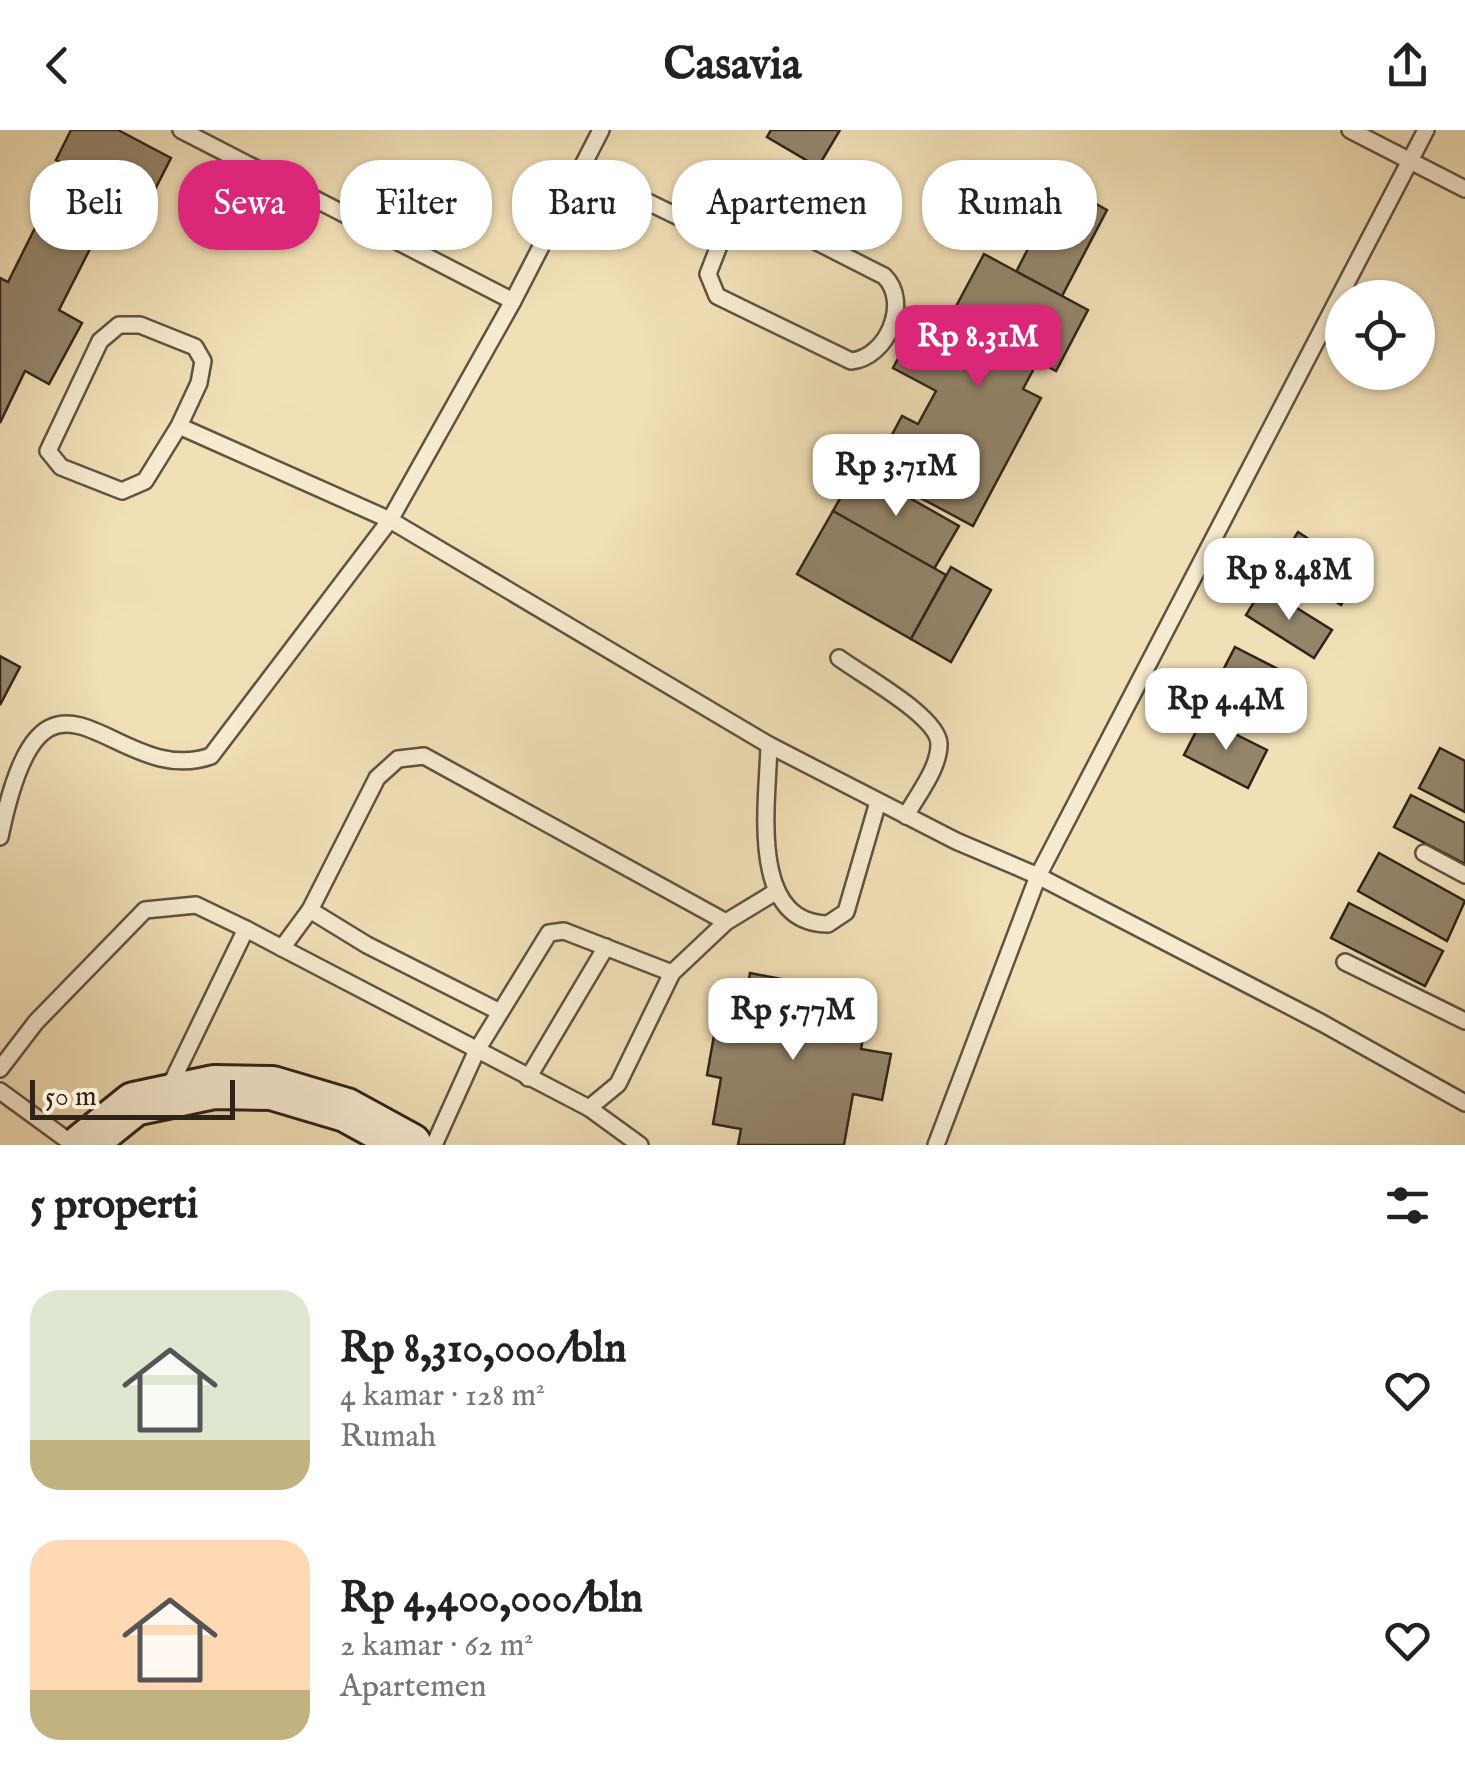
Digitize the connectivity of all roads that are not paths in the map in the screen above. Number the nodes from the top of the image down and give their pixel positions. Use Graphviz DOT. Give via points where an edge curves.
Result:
graph roads {
  1 [pos="181,130"];
  2 [pos="601,130"];
  3 [pos="1350,130"];
  4 [pos="1426,130"];
  5 [pos="587,160"];
  6 [pos="1408,163"];
  7 [pos="1465,189"];
  8 [pos="722,238"];
  9 [pos="540,250"];
  10 [pos="513,301"];
  11 [pos="179,426"];
  12 [pos="390,520"];
  13 [pos="839,658"];
  14 [pos="768,744"];
  15 [pos="878,802"];
  16 [pos="906,816"];
  17 [pos="0,837"];
  18 [pos="1424,853"];
  19 [pos="1465,875"];
  20 [pos="1038,876"];
  21 [pos="777,891"];
  22 [pos="310,910"];
  23 [pos="726,922"];
  24 [pos="246,929"];
  25 [pos="282,948"];
  26 [pos="606,948"];
  27 [pos="1345,962"];
  28 [pos="672,974"];
  29 [pos="498,1012"];
  30 [pos="1465,1021"];
  31 [pos="477,1050"];
  32 [pos="0,1069"];
  33 [pos="528,1078"];
  34 [pos="0,1091"];
  35 [pos="149,1101"];
  36 [pos="1465,1104"];
  37 [pos="589,1108"];
  38 [pos="74,1145"];
  39 [pos="83,1145"];
  40 [pos="110,1145"];
  41 [pos="410,1145"];
  42 [pos="434,1145"];
  43 [pos="640,1145"];
  44 [pos="936,1145"];
  1 -- 10 [label="lane"];
  2 -- 5 [label="lane"];
  3 -- 6 [label="lane"];
  4 -- 6 [label="lane"];
  6 -- 7 [label="lane"];
  6 -- 20 [label="lane"];
  8 -- 8 [label="lane" via="741,211 758,212 884,276 898,306 881,344 864,360 851,361 717,296 708,274"];
  9 -- 10 [label="lane"];
  10 -- 12 [label="lane"];
  11 -- 11 [label="lane" via="204,360 195,347 131,323 119,325 100,341 48,450 61,466 122,492 146,482"];
  11 -- 12 [label="lane"];
  12 -- 14 [label="lane"];
  12 -- 17 [label="lane" via="211,756 188,764 161,760 94,728 52,728 22,760"];
  13 -- 16 [label="lane" via="928,720 940,741"];
  14 -- 15 [label="lane"];
  14 -- 21 [label="lane" via="768,869"];
  15 -- 16 [label="lane"];
  15 -- 21 [label="lane" via="846,912 836,921 802,922"];
  16 -- 20 [label="lane"];
  18 -- 19 [label="lane"];
  20 -- 36 [label="lane"];
  20 -- 44 [label="lane"];
  21 -- 23 [label="lane"];
  22 -- 23 [label="lane" via="377,778 398,759 424,756"];
  22 -- 25 [label="lane"];
  22 -- 29 [label="lane"];
  23 -- 28 [label="lane"];
  24 -- 25 [label="lane"];
  24 -- 32 [label="lane" via="196,905 145,910 36,1022"];
  24 -- 35 [label="lane"];
  25 -- 31 [label="lane"];
  26 -- 28 [label="lane"];
  26 -- 29 [label="lane" via="564,931 550,933"];
  26 -- 33 [label="lane"];
  27 -- 30 [label="lane"];
  28 -- 37 [label="lane" via="618,1084"];
  29 -- 31 [label="lane"];
  31 -- 33 [label="lane"];
  31 -- 42 [label="lane"];
  33 -- 37 [label="lane"];
  34 -- 38 [label="lane"];
  35 -- 39 [label="street"];
  35 -- 40 [label="lane"];
  35 -- 41 [label="street" via="214,1087 272,1088 346,1110"];
  37 -- 43 [label="lane"];
}
